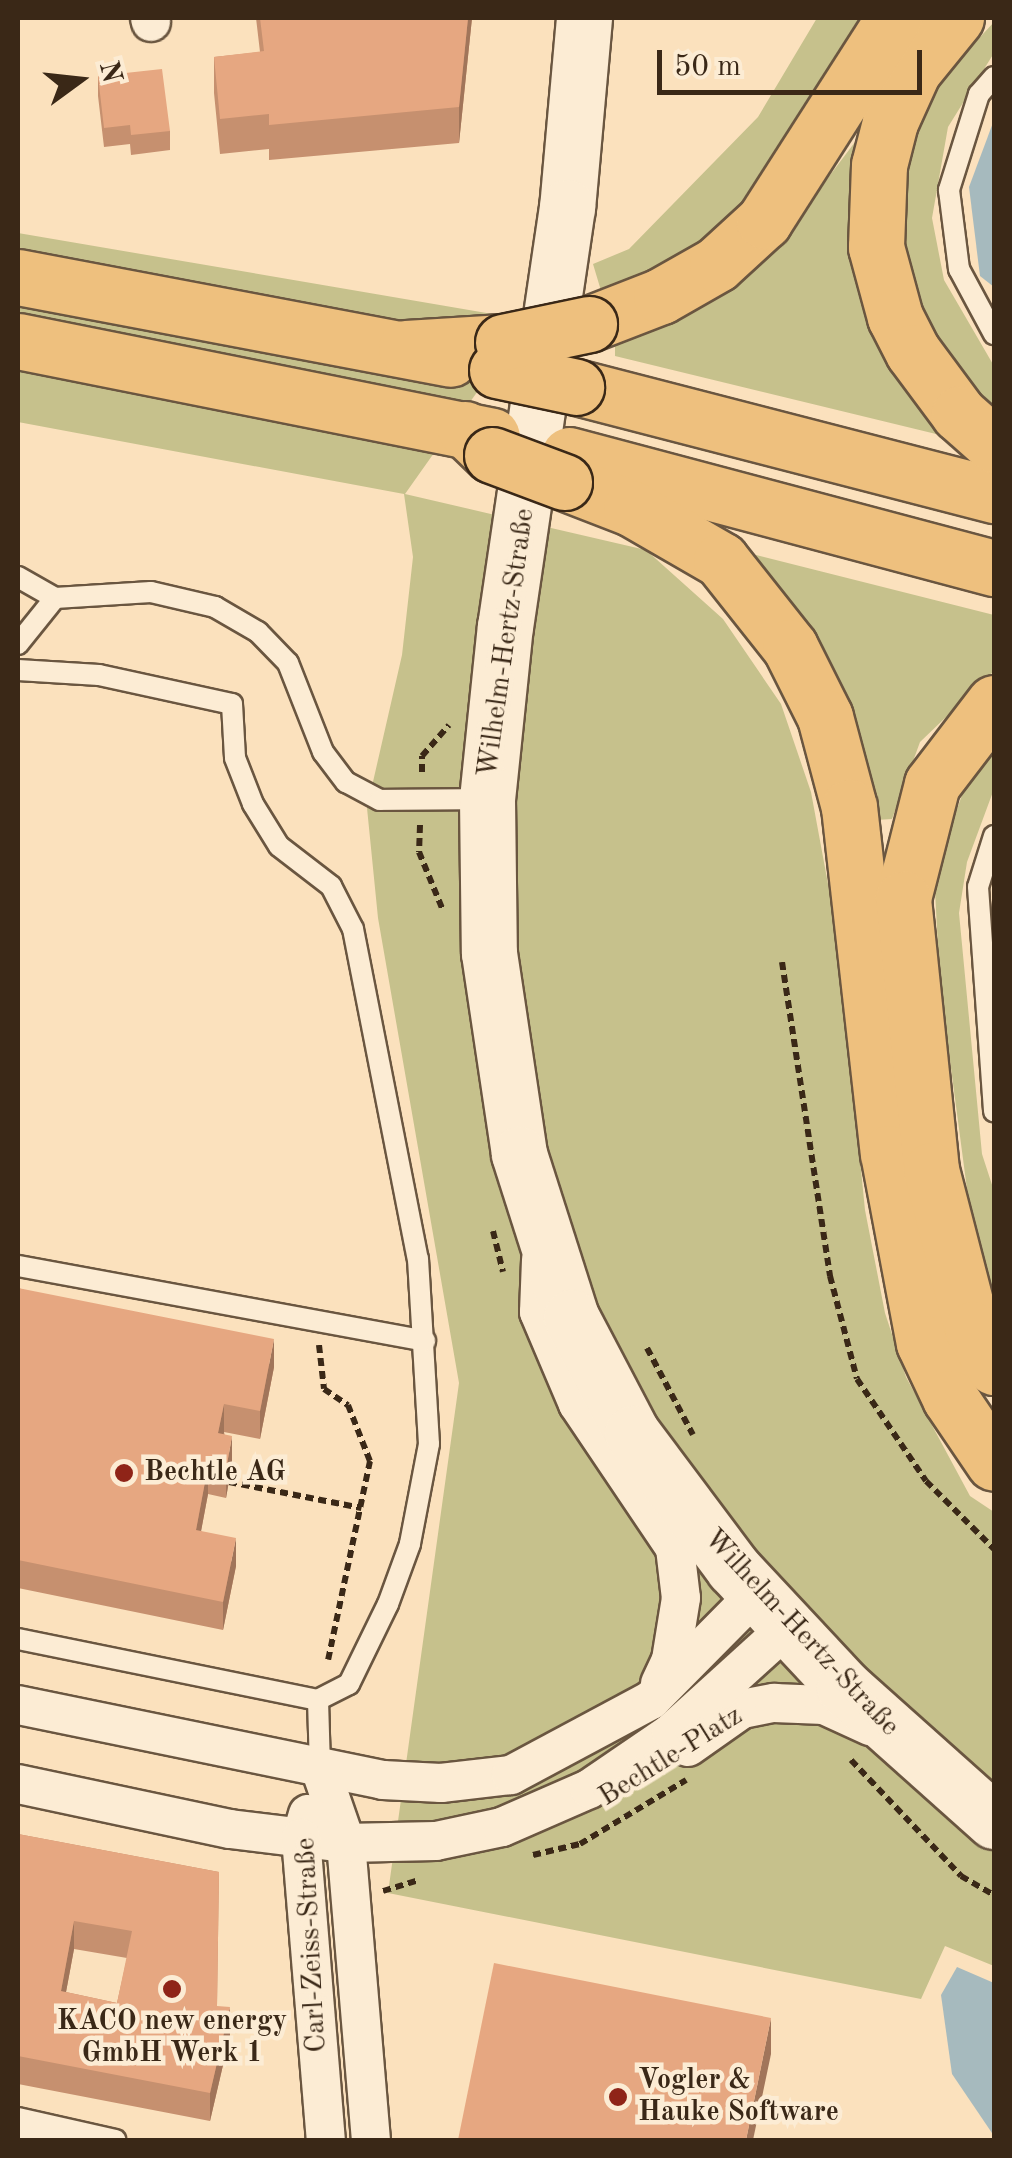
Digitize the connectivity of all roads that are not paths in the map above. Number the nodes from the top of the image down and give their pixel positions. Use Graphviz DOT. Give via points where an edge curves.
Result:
graph roads {
  1 [pos="584,18"];
  2 [pos="894,18"];
  3 [pos="956,18"];
  4 [pos="994,77"];
  5 [pos="18,277"];
  6 [pos="994,334"];
  7 [pos="18,341"];
  8 [pos="500,356"];
  9 [pos="994,445"];
  10 [pos="566,469"];
  11 [pos="994,496"];
  12 [pos="994,568"];
  13 [pos="18,577"];
  14 [pos="55,598"];
  15 [pos="18,644"];
  16 [pos="18,670"];
  17 [pos="994,703"];
  18 [pos="487,799"];
  19 [pos="994,836"];
  20 [pos="989,1026"];
  21 [pos="994,1110"];
  22 [pos="542,1237"];
  23 [pos="18,1266"];
  24 [pos="425,1341"];
  25 [pos="994,1367"];
  26 [pos="994,1462"];
  27 [pos="773,1610"];
  28 [pos="18,1639"];
  29 [pos="318,1700"];
  30 [pos="652,1700"];
  31 [pos="18,1706"];
  32 [pos="897,1738"];
  33 [pos="320,1768"];
  34 [pos="18,1784"];
  35 [pos="994,1821"];
  36 [pos="502,1827"];
  37 [pos="301,1838"];
  38 [pos="346,1843"];
  39 [pos="18,2118"];
  40 [pos="18,2138"];
  41 [pos="102,2140"];
  42 [pos="116,2140"];
  43 [pos="326,2140"];
  44 [pos="372,2140"];
  1 -- 18 [label="main road, Wilhelm-Hertz-Straße" via="567,207 505,625"];
  2 -- 8 [label="highway, bridge" via="764,221 717,264 661,296"];
  3 -- 9 [label="highway" via="913,71 890,122 878,165 876,247 895,317 913,352 959,414"];
  4 -- 6 [label="lane" via="979,94 949,190 959,269"];
  5 -- 8 [label="highway" via="406,348"];
  7 -- 10 [label="highway, bridge" via="483,440"];
  8 -- 11 [label="highway, bridge" via="576,387"];
  10 -- 12 [label="highway"];
  10 -- 26 [label="highway" via="721,560 790,647 825,718 849,806 888,1153 924,1343 950,1398"];
  13 -- 14 [label="lane"];
  14 -- 15 [label="lane"];
  14 -- 18 [label="lane" via="151,592 215,607 258,632 288,663 323,752 346,782 380,800"];
  16 -- 24 [label="lane" via="100,676 232,704 235,758 253,804 279,846 332,886 353,929 418,1258"];
  17 -- 25 [label="highway" via="932,784 903,899 931,1170 972,1329"];
  18 -- 22 [label="main road, Wilhelm-Hertz-Straße" via="489,953 500,1056"];
  19 -- 20 [label="lane" via="978,887"];
  20 -- 21 [label="lane"];
  22 -- 27 [label="main road, Wilhelm-Hertz-Straße" via="571,1317 632,1433"];
  22 -- 30 [label="street" via="539,1312 578,1404 675,1548 681,1598 671,1660"];
  23 -- 24 [label="lane"];
  24 -- 29 [label="lane" via="428,1444 410,1544 349,1684"];
  27 -- 30 [label="street"];
  27 -- 32 [label="main road, Wilhelm-Hertz-Straße"];
  27 -- 36 [label="street, Bechtle-Platz" via="671,1733 589,1789"];
  28 -- 29 [label="lane"];
  29 -- 33 [label="lane"];
  30 -- 33 [label="street" via="511,1775 441,1783"];
  31 -- 33 [label="street"];
  32 -- 35 [label="main road, Wilhelm-Hertz-Straße"];
  32 -- 36 [label="street, Bechtle-Platz" via="824,1705 742,1709 663,1769 604,1802 545,1826"];
  33 -- 37 [label="street, Carl-Zeiss-Straße"];
  33 -- 38 [label="street, Carl-Zeiss-Straße"];
  34 -- 37 [label="street, Bechtle-Platz"];
  36 -- 38 [label="street, Bechtle-Platz" via="436,1841"];
  37 -- 38 [label="street, Bechtle-Platz"];
  37 -- 43 [label="street, Carl-Zeiss-Straße"];
  38 -- 44 [label="street, Carl-Zeiss-Straße"];
  39 -- 42 [label="lane"];
  40 -- 41 [label="lane"];
}
